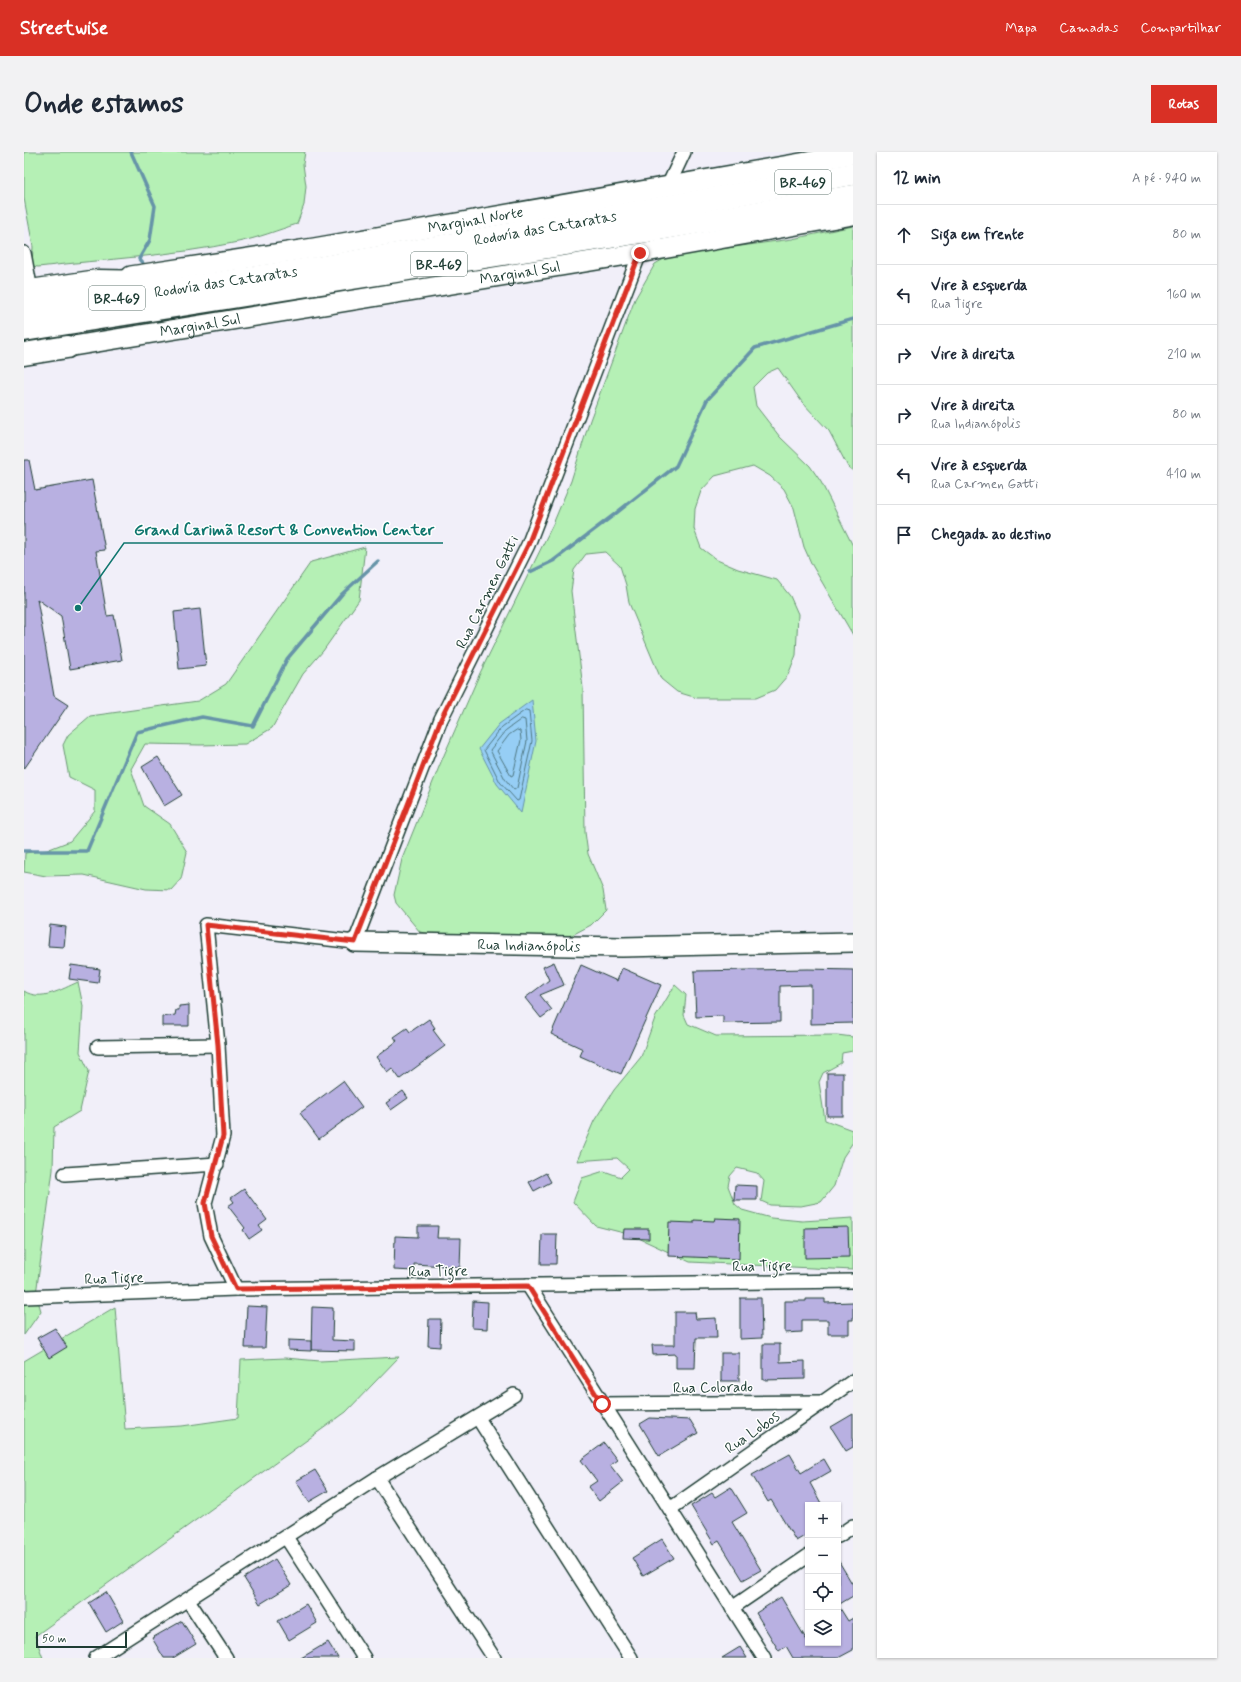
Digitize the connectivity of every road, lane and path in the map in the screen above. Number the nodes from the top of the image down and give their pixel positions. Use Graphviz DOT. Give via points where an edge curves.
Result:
graph roads {
  1 [pos="684,152"];
  2 [pos="853,154"];
  3 [pos="853,174"];
  4 [pos="668,186"];
  5 [pos="853,196"];
  6 [pos="853,215"];
  7 [pos="24,253"];
  8 [pos="640,253"];
  9 [pos="98,281"];
  10 [pos="27,282"];
  11 [pos="210,284"];
  12 [pos="24,312"];
  13 [pos="24,330"];
  14 [pos="24,341"];
  15 [pos="67,346"];
  16 [pos="24,354"];
  17 [pos="355,942"];
  18 [pos="853,942"];
  19 [pos="218,1045"];
  20 [pos="98,1047"];
  21 [pos="217,1164"];
  22 [pos="65,1174"];
  23 [pos="853,1281"];
  24 [pos="528,1286"];
  25 [pos="236,1289"];
  26 [pos="24,1297"];
  27 [pos="853,1381"];
  28 [pos="514,1396"];
  29 [pos="824,1402"];
  30 [pos="602,1404"];
  31 [pos="478,1418"];
  32 [pos="377,1478"];
  33 [pos="670,1509"];
  34 [pos="853,1526"];
  35 [pos="841,1534"];
  36 [pos="286,1537"];
  37 [pos="805,1558"];
  38 [pos="188,1600"];
  39 [pos="732,1608"];
  40 [pos="96,1658"];
  41 [pos="226,1658"];
  42 [pos="364,1658"];
  43 [pos="494,1658"];
  44 [pos="631,1658"];
  45 [pos="764,1658"];
  1 -- 4 [label="street"];
  2 -- 4 [label="street, Marginal Norte"];
  3 -- 11 [label="highway, Rodovía das Cataratas / BR-469"];
  4 -- 9 [label="street, Marginal Norte" via="314,248"];
  5 -- 13 [label="highway, Rodovía das Cataratas / BR-469"];
  6 -- 8 [label="street, Marginal Sul"];
  7 -- 10 [label="street"];
  8 -- 15 [label="street, Marginal Sul"];
  8 -- 17 [label="street, Rua Carmen Gatti" via="528,545 441,719"];
  9 -- 10 [label="highway"];
  9 -- 11 [label="highway"];
  11 -- 12 [label="highway, Rodovía das Cataratas / BR-469"];
  14 -- 15 [label="highway"];
  15 -- 16 [label="highway"];
  17 -- 18 [label="street, Rua Indianópolis" via="622,947"];
  17 -- 19 [label="street, Rua Indianópolis" via="206,925"];
  19 -- 20 [label="street"];
  19 -- 21 [label="street" via="223,1136"];
  21 -- 22 [label="street"];
  21 -- 25 [label="street" via="205,1203 211,1236"];
  23 -- 24 [label="street, Rua Tigre"];
  24 -- 25 [label="street, Rua Tigre"];
  24 -- 30 [label="street"];
  25 -- 26 [label="street, Rua Tigre"];
  27 -- 29 [label="street, Rua Lobos"];
  28 -- 31 [label="street"];
  29 -- 30 [label="street, Rua Colorado"];
  29 -- 33 [label="street, Rua Lobos"];
  30 -- 33 [label="street"];
  31 -- 32 [label="street"];
  31 -- 44 [label="street"];
  32 -- 36 [label="street"];
  32 -- 43 [label="street"];
  33 -- 39 [label="street"];
  34 -- 35 [label="street"];
  36 -- 38 [label="street"];
  36 -- 42 [label="street"];
  37 -- 39 [label="street"];
  38 -- 40 [label="street"];
  38 -- 41 [label="street"];
  39 -- 45 [label="street"];
}
